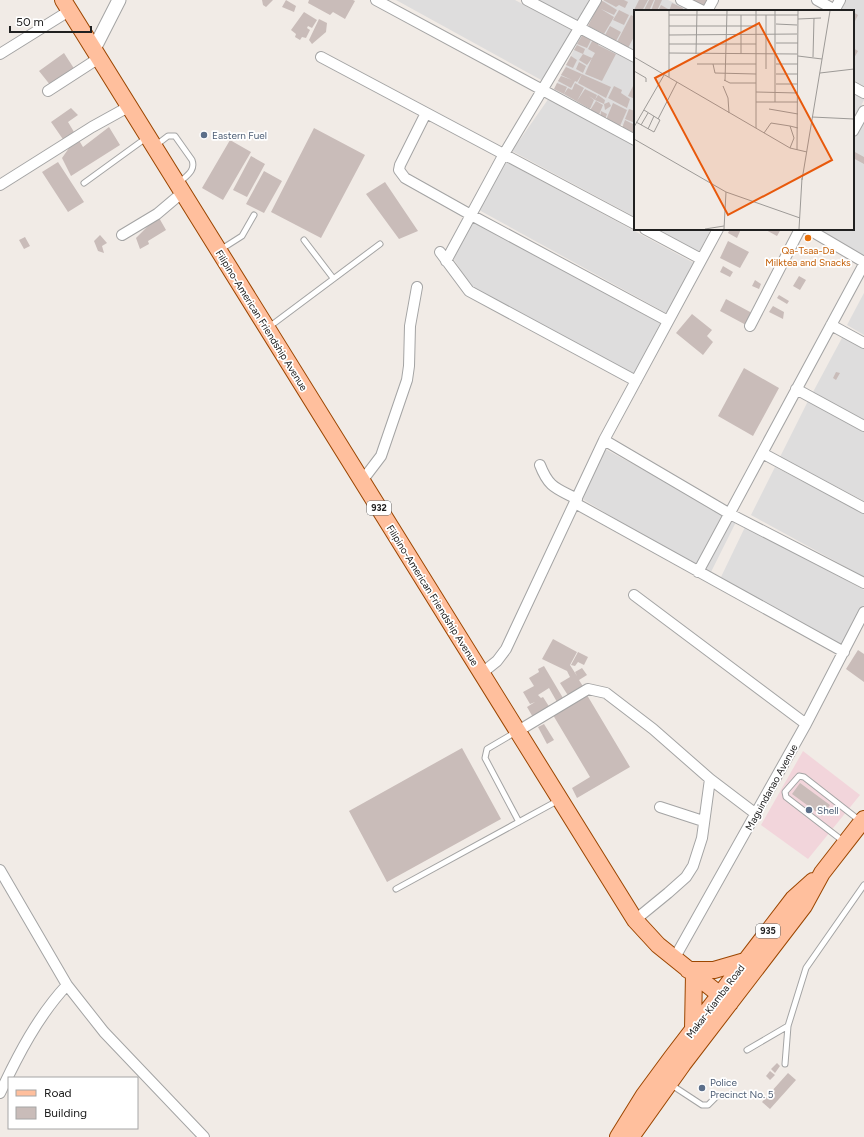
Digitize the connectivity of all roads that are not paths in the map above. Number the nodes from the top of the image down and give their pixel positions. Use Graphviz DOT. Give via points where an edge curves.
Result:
graph roads {
  1 [pos="119,0"];
  2 [pos="376,0"];
  3 [pos="527,0"];
  4 [pos="596,0"];
  5 [pos="681,0"];
  6 [pos="713,0"];
  7 [pos="817,0"];
  8 [pos="840,0"];
  9 [pos="66,5"];
  10 [pos="701,10"];
  11 [pos="708,10"];
  12 [pos="835,10"];
  13 [pos="580,28"];
  14 [pos="97,53"];
  15 [pos="0,54"];
  16 [pos="634,56"];
  17 [pos="320,57"];
  18 [pos="854,88"];
  19 [pos="542,89"];
  20 [pos="48,91"];
  21 [pos="864,93"];
  22 [pos="130,106"];
  23 [pos="864,111"];
  24 [pos="426,113"];
  25 [pos="854,129"];
  26 [pos="634,139"];
  27 [pos="152,141"];
  28 [pos="504,154"];
  29 [pos="84,183"];
  30 [pos="0,185"];
  31 [pos="180,188"];
  32 [pos="471,215"];
  33 [pos="254,216"];
  34 [pos="634,223"];
  35 [pos="647,230"];
  36 [pos="717,230"];
  37 [pos="799,230"];
  38 [pos="810,230"];
  39 [pos="122,235"];
  40 [pos="304,240"];
  41 [pos="380,244"];
  42 [pos="219,250"];
  43 [pos="440,252"];
  44 [pos="701,259"];
  45 [pos="446,261"];
  46 [pos="864,263"];
  47 [pos="333,278"];
  48 [pos="416,287"];
  49 [pos="668,321"];
  50 [pos="831,325"];
  51 [pos="750,326"];
  52 [pos="267,329"];
  53 [pos="864,343"];
  54 [pos="636,381"];
  55 [pos="796,389"];
  56 [pos="864,426"];
  57 [pos="604,440"];
  58 [pos="762,453"];
  59 [pos="540,465"];
  60 [pos="362,481"];
  61 [pos="576,501"];
  62 [pos="864,508"];
  63 [pos="730,514"];
  64 [pos="698,572"];
  65 [pos="864,583"];
  66 [pos="634,596"];
  67 [pos="864,612"];
  68 [pos="844,652"];
  69 [pos="482,673"];
  70 [pos="806,724"];
  71 [pos="518,731"];
  72 [pos="710,778"];
  73 [pos="560,799"];
  74 [pos="660,807"];
  75 [pos="756,814"];
  76 [pos="703,821"];
  77 [pos="519,822"];
  78 [pos="863,822"];
  79 [pos="846,842"];
  80 [pos="0,870"];
  81 [pos="822,873"];
  82 [pos="864,885"];
  83 [pos="396,889"];
  84 [pos="635,920"];
  85 [pos="674,959"];
  86 [pos="745,961"];
  87 [pos="691,972"];
  88 [pos="67,985"];
  89 [pos="725,998"];
  90 [pos="788,1026"];
  91 [pos="693,1029"];
  92 [pos="747,1050"];
  93 [pos="785,1064"];
  94 [pos="8,1077"];
  95 [pos="8,1078"];
  96 [pos="670,1083"];
  97 [pos="0,1093"];
  98 [pos="715,1098"];
  99 [pos="204,1137"];
  100 [pos="618,1137"];
  101 [pos="631,1137"];
  1 -- 14 [label="street"];
  2 -- 19 [label="street"];
  3 -- 13 [label="street"];
  4 -- 13 [label="street"];
  5 -- 10 [label="street"];
  6 -- 11 [label="street"];
  7 -- 12 [label="street"];
  8 -- 12 [label="street"];
  9 -- 14 [label="main road, Filipino-American Friendship Avenue / 932"];
  9 -- 15 [label="street"];
  13 -- 16 [label="street"];
  13 -- 19 [label="street"];
  14 -- 20 [label="street"];
  14 -- 22 [label="main road, Filipino-American Friendship Avenue / 932"];
  17 -- 24 [label="street"];
  18 -- 21 [label="street"];
  19 -- 26 [label="street"];
  19 -- 28 [label="street"];
  22 -- 27 [label="main road, Filipino-American Friendship Avenue / 932"];
  22 -- 30 [label="street"];
  23 -- 25 [label="street"];
  24 -- 28 [label="street"];
  24 -- 32 [label="street" via="399,170 405,178"];
  27 -- 29 [label="lane"];
  27 -- 31 [label="main road, Filipino-American Friendship Avenue / 932"];
  27 -- 31 [label="lane" via="175,136 192,160 192,171"];
  28 -- 32 [label="street"];
  28 -- 34 [label="street"];
  31 -- 39 [label="street" via="157,214"];
  31 -- 42 [label="main road, Filipino-American Friendship Avenue / 932"];
  32 -- 45 [label="street"];
  32 -- 49 [label="street"];
  33 -- 42 [label="lane" via="242,236"];
  35 -- 44 [label="street"];
  36 -- 44 [label="street"];
  37 -- 51 [label="street"];
  38 -- 46 [label="street"];
  40 -- 47 [label="lane"];
  41 -- 47 [label="lane"];
  42 -- 52 [label="main road, Filipino-American Friendship Avenue / 932"];
  43 -- 45 [label="street"];
  44 -- 49 [label="street"];
  45 -- 54 [label="street" via="469,291"];
  46 -- 50 [label="street"];
  47 -- 52 [label="lane"];
  48 -- 60 [label="street" via="410,326 409,366 404,392 381,456"];
  49 -- 54 [label="street"];
  50 -- 53 [label="street"];
  50 -- 55 [label="street"];
  52 -- 60 [label="main road, Filipino-American Friendship Avenue / 932"];
  54 -- 57 [label="street"];
  55 -- 56 [label="street"];
  55 -- 58 [label="street"];
  57 -- 61 [label="street"];
  57 -- 63 [label="street"];
  58 -- 62 [label="street"];
  58 -- 63 [label="street"];
  59 -- 61 [label="street" via="548,482"];
  60 -- 69 [label="main road, Filipino-American Friendship Avenue / 932"];
  61 -- 64 [label="street"];
  61 -- 69 [label="street" via="506,649 497,661"];
  63 -- 64 [label="street"];
  63 -- 65 [label="street"];
  64 -- 68 [label="street"];
  66 -- 70 [label="street"];
  67 -- 68 [label="street, Maguindanao Avenue"];
  68 -- 70 [label="street, Maguindanao Avenue"];
  69 -- 71 [label="main road, Filipino-American Friendship Avenue / 932"];
  70 -- 75 [label="street, Maguindanao Avenue"];
  71 -- 72 [label="street" via="588,689 595,690 606,693"];
  71 -- 73 [label="main road, Filipino-American Friendship Avenue / 932"];
  71 -- 77 [label="lane" via="487,749 485,758"];
  72 -- 75 [label="street"];
  72 -- 76 [label="street"];
  73 -- 77 [label="lane"];
  73 -- 84 [label="main road, Filipino-American Friendship Avenue / 932"];
  74 -- 76 [label="street"];
  75 -- 85 [label="street, Maguindanao Avenue"];
  76 -- 84 [label="street" via="702,838 693,866 686,877"];
  77 -- 83 [label="lane"];
  78 -- 79 [label="main road, Makar-Kiamba Road / 935"];
  78 -- 79 [label="lane" via="804,777 799,776 795,779 785,792 786,797"];
  79 -- 81 [label="main road, Makar-Kiamba Road / 935"];
  80 -- 88 [label="street"];
  81 -- 86 [label="main road, Makar-Kiamba Road / 935" via="793,899"];
  81 -- 89 [label="main road, Makar-Kiamba Road / 935" via="804,906"];
  82 -- 90 [label="lane" via="806,968"];
  84 -- 85 [label="main road, Filipino-American Friendship Avenue / 932"];
  85 -- 87 [label="main road, Filipino-American Friendship Avenue / 932"];
  86 -- 87 [label="main road" via="714,970"];
  86 -- 89 [label="main road, Makar-Kiamba Road / 935"];
  87 -- 89 [label="main road, Filipino-American Friendship Avenue / 932"];
  87 -- 91 [label="main road"];
  88 -- 94 [label="street" via="55,997 28,1039"];
  88 -- 99 [label="street" via="104,1032"];
  89 -- 91 [label="main road, Makar-Kiamba Road / 935"];
  89 -- 96 [label="main road, Makar-Kiamba Road / 935"];
  90 -- 92 [label="lane"];
  90 -- 93 [label="lane"];
  91 -- 100 [label="main road, Makar-Kiamba Road / 935" via="644,1095"];
  95 -- 97 [label="street"];
  96 -- 98 [label="lane" via="702,1105 708,1105"];
  96 -- 101 [label="main road, Makar-Kiamba Road / 935"];
}
